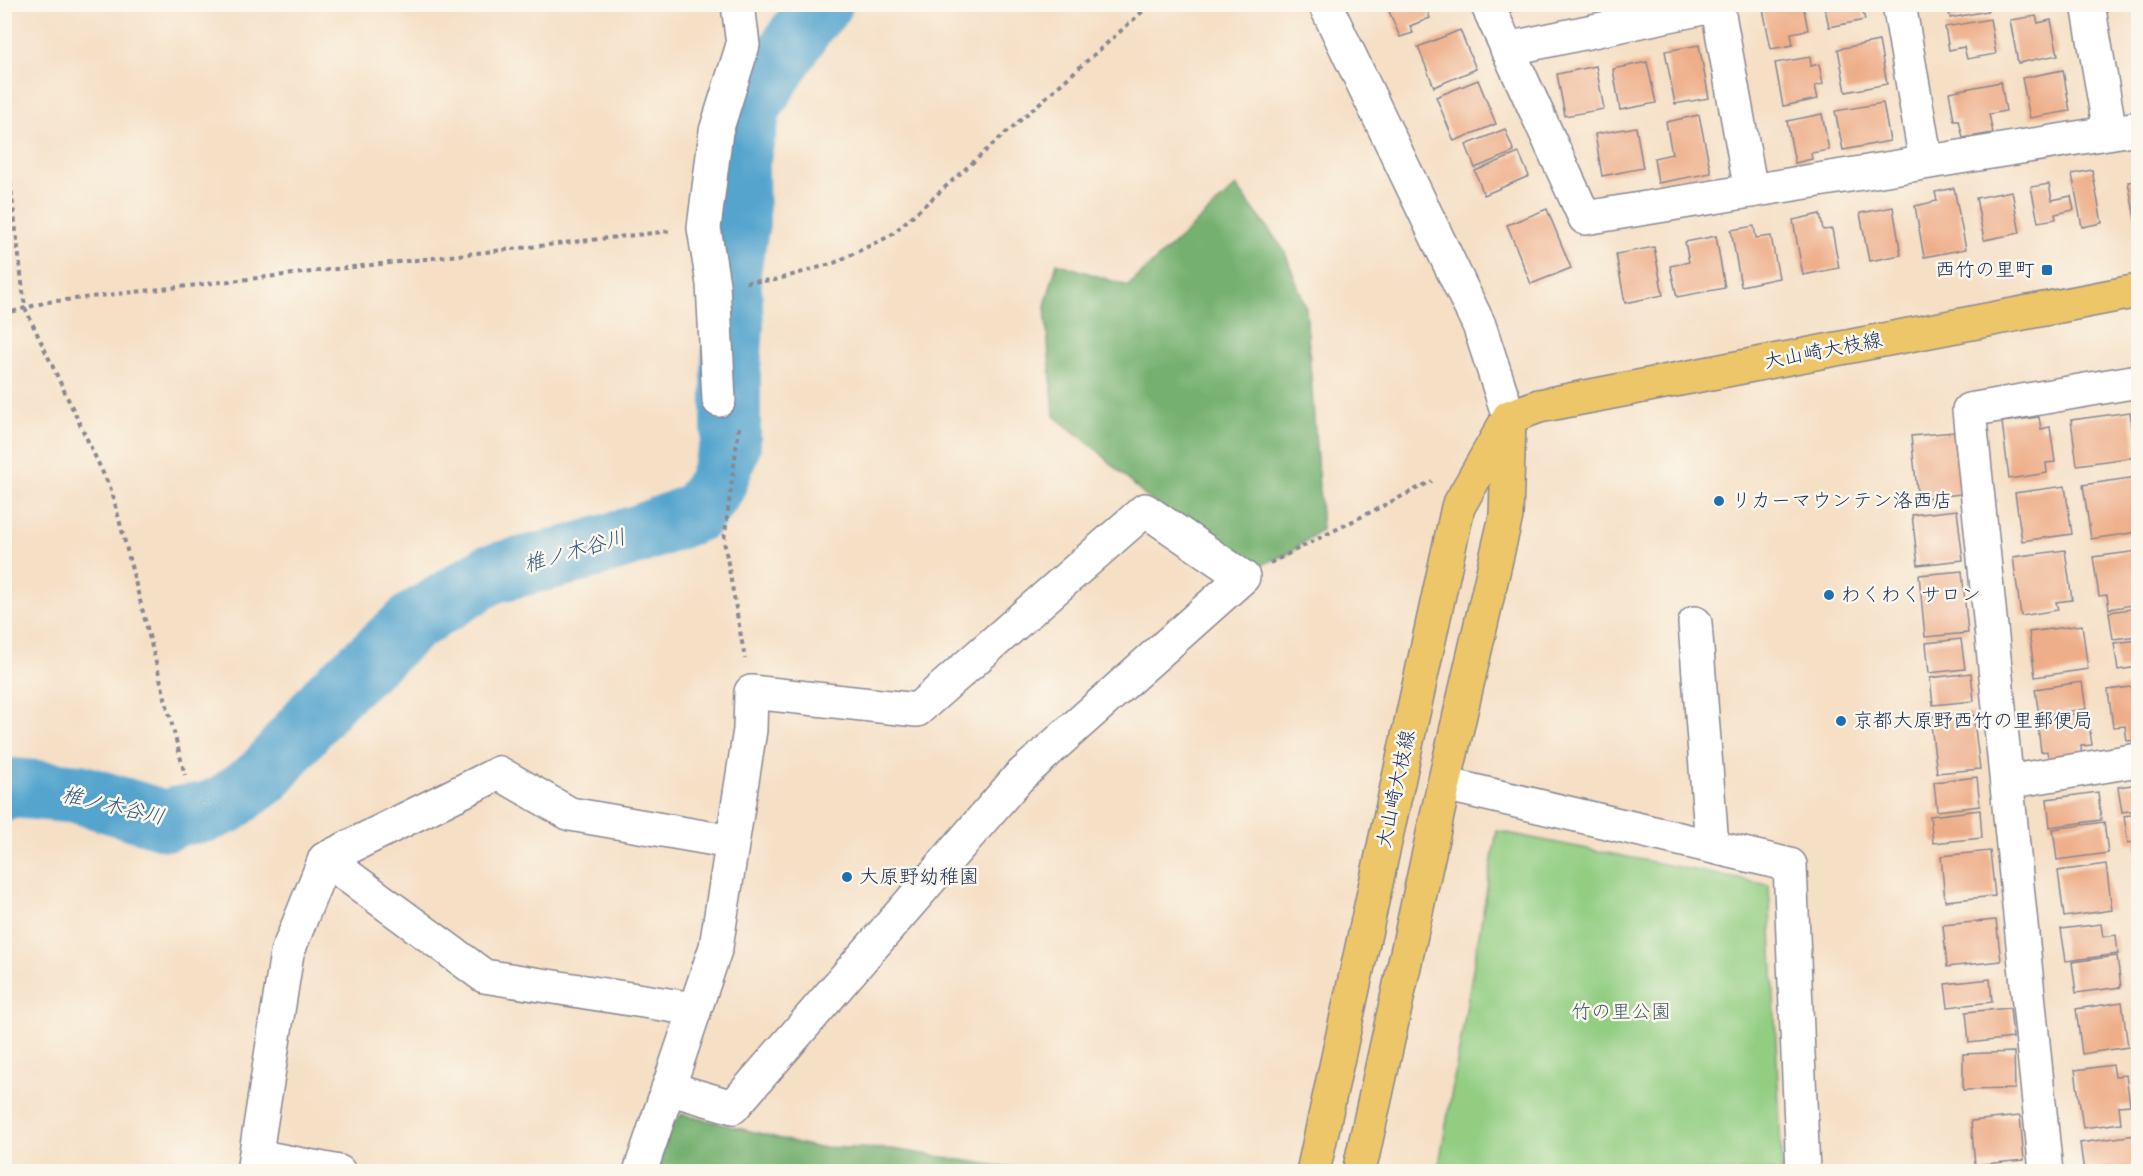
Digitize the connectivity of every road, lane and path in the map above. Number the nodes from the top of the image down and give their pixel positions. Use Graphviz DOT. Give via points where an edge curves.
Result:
graph roads {
  1 [pos="738,4"];
  2 [pos="1151,4"];
  3 [pos="1325,4"];
  4 [pos="1487,4"];
  5 [pos="1899,4"];
  6 [pos="2088,4"];
  7 [pos="1717,5"];
  8 [pos="1507,49"];
  9 [pos="4,129"];
  10 [pos="2124,130"];
  11 [pos="1926,162"];
  12 [pos="1751,191"];
  13 [pos="704,228"];
  14 [pos="712,284"];
  15 [pos="2139,291"];
  16 [pos="25,308"];
  17 [pos="4,314"];
  18 [pos="2139,381"];
  19 [pos="719,400"];
  20 [pos="1509,417"];
  21 [pos="1438,478"];
  22 [pos="1243,577"];
  23 [pos="1695,623"];
  24 [pos="751,692"];
  25 [pos="2139,760"];
  26 [pos="185,775"];
  27 [pos="2007,782"];
  28 [pos="1444,784"];
  29 [pos="732,842"];
  30 [pos="1712,846"];
  31 [pos="325,859"];
  32 [pos="694,1010"];
  33 [pos="668,1088"];
  34 [pos="255,1164"];
  35 [pos="339,1172"];
  36 [pos="640,1172"];
  37 [pos="1313,1172"];
  38 [pos="1359,1172"];
  39 [pos="1803,1172"];
  40 [pos="2046,1172"];
  1 -- 13 [label="street" via="743,45 716,131"];
  2 -- 14 [label="path" via="890,236 834,263 775,280"];
  3 -- 20 [label="street" via="1479,325"];
  4 -- 8 [label="street"];
  5 -- 11 [label="street"];
  6 -- 10 [label="street"];
  7 -- 8 [label="street"];
  7 -- 12 [label="street"];
  8 -- 12 [label="street" via="1586,218"];
  9 -- 16 [label="path"];
  10 -- 11 [label="street"];
  11 -- 12 [label="street"];
  13 -- 14 [label="street"];
  13 -- 16 [label="path" via="47,302"];
  14 -- 19 [label="street"];
  15 -- 20 [label="main road, 大山崎大枝線" via="1539,406"];
  16 -- 17 [label="path"];
  16 -- 26 [label="path" via="112,492"];
  18 -- 27 [label="street" via="1969,410"];
  19 -- 24 [label="path" via="740,428 724,541"];
  20 -- 28 [label="main road" via="1506,516"];
  20 -- 37 [label="main road, 大山崎大枝線" via="1458,507"];
  21 -- 22 [label="path"];
  22 -- 24 [label="street" via="1145,510 917,710"];
  22 -- 33 [label="street" via="1019,777 733,1107"];
  23 -- 30 [label="street"];
  24 -- 29 [label="street" via="750,730"];
  25 -- 27 [label="street"];
  27 -- 40 [label="street"];
  28 -- 30 [label="street"];
  28 -- 38 [label="main road"];
  29 -- 31 [label="street" via="570,814 499,773"];
  29 -- 32 [label="street" via="716,947"];
  30 -- 39 [label="street" via="1790,865"];
  31 -- 32 [label="street" via="484,976"];
  31 -- 34 [label="street" via="287,953"];
  32 -- 33 [label="street"];
  33 -- 36 [label="street"];
  34 -- 35 [label="street"];
}
